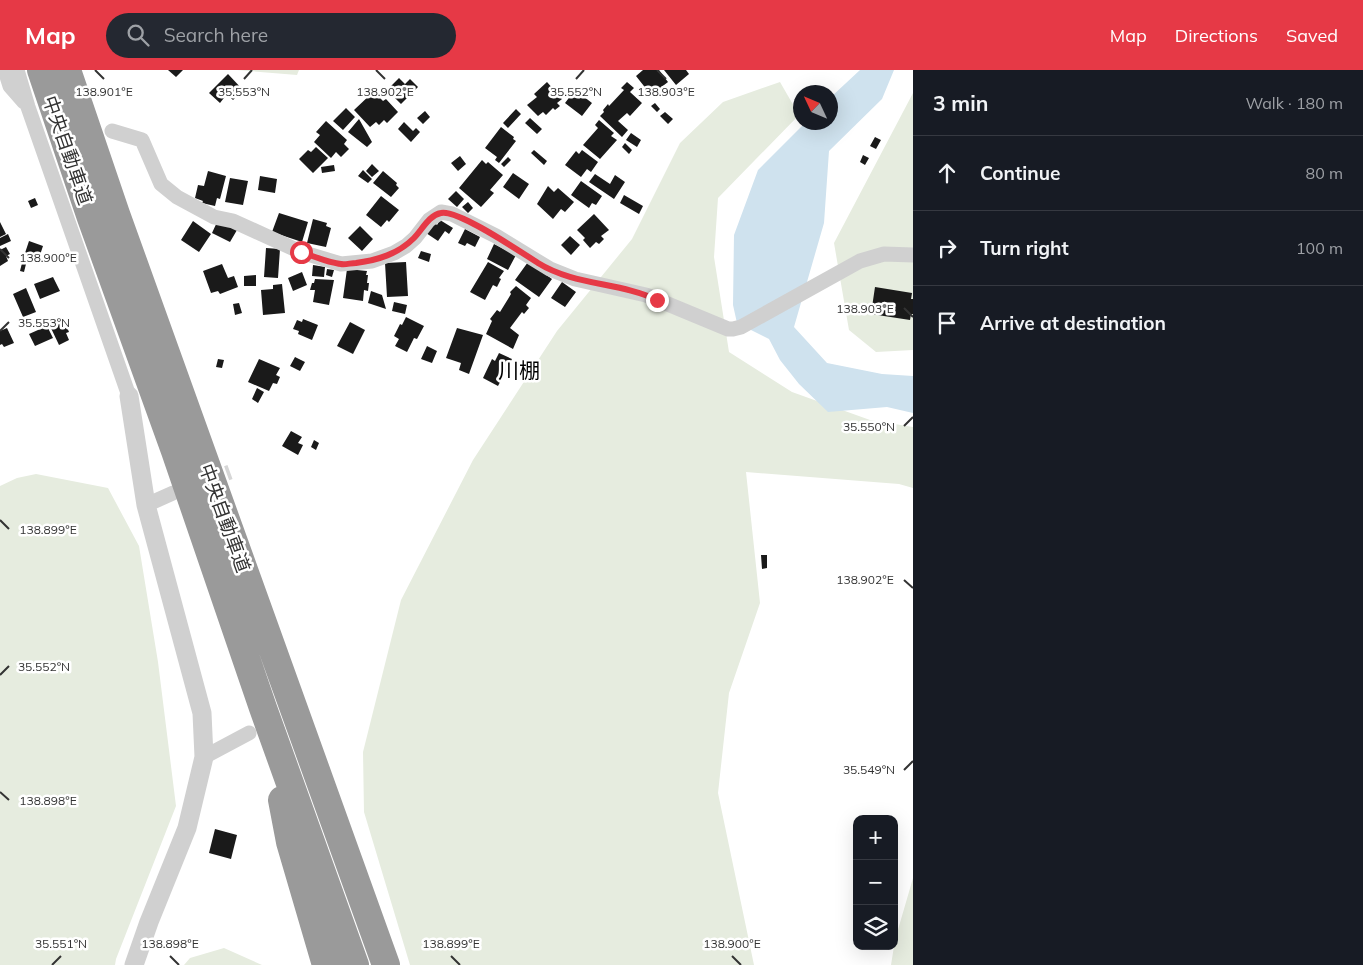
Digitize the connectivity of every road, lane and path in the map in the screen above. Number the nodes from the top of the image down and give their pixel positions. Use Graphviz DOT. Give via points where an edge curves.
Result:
graph roads {
  1 [pos="5,70"];
  2 [pos="16,70"];
  3 [pos="40,70"];
  4 [pos="67,70"];
  5 [pos="34,111"];
  6 [pos="112,131"];
  7 [pos="913,255"];
  8 [pos="129,396"];
  9 [pos="173,493"];
  10 [pos="146,504"];
  11 [pos="263,708"];
  12 [pos="249,733"];
  13 [pos="204,757"];
  14 [pos="134,965"];
  15 [pos="326,965"];
  16 [pos="355,965"];
  17 [pos="386,965"];
  1 -- 5 [label="street" via="10,86"];
  2 -- 5 [label="street"];
  3 -- 11 [label="highway, 中央自動車道"];
  4 -- 17 [label="highway, 中央自動車道"];
  5 -- 8 [label="street"];
  6 -- 7 [label="street" via="142,140 161,184 177,197 214,217 232,221 301,252 341,264 372,260 406,246 429,220 441,212 452,214 496,236 539,264 575,279 646,295 728,329 741,327 860,261 884,254"];
  8 -- 10 [label="street"];
  9 -- 10 [label="street"];
  10 -- 13 [label="street" via="202,713"];
  11 -- 15 [label="highway" via="290,842"];
  11 -- 16 [label="highway, 中央自動車道"];
  12 -- 13 [label="street"];
  13 -- 14 [label="street" via="187,828"];
}
